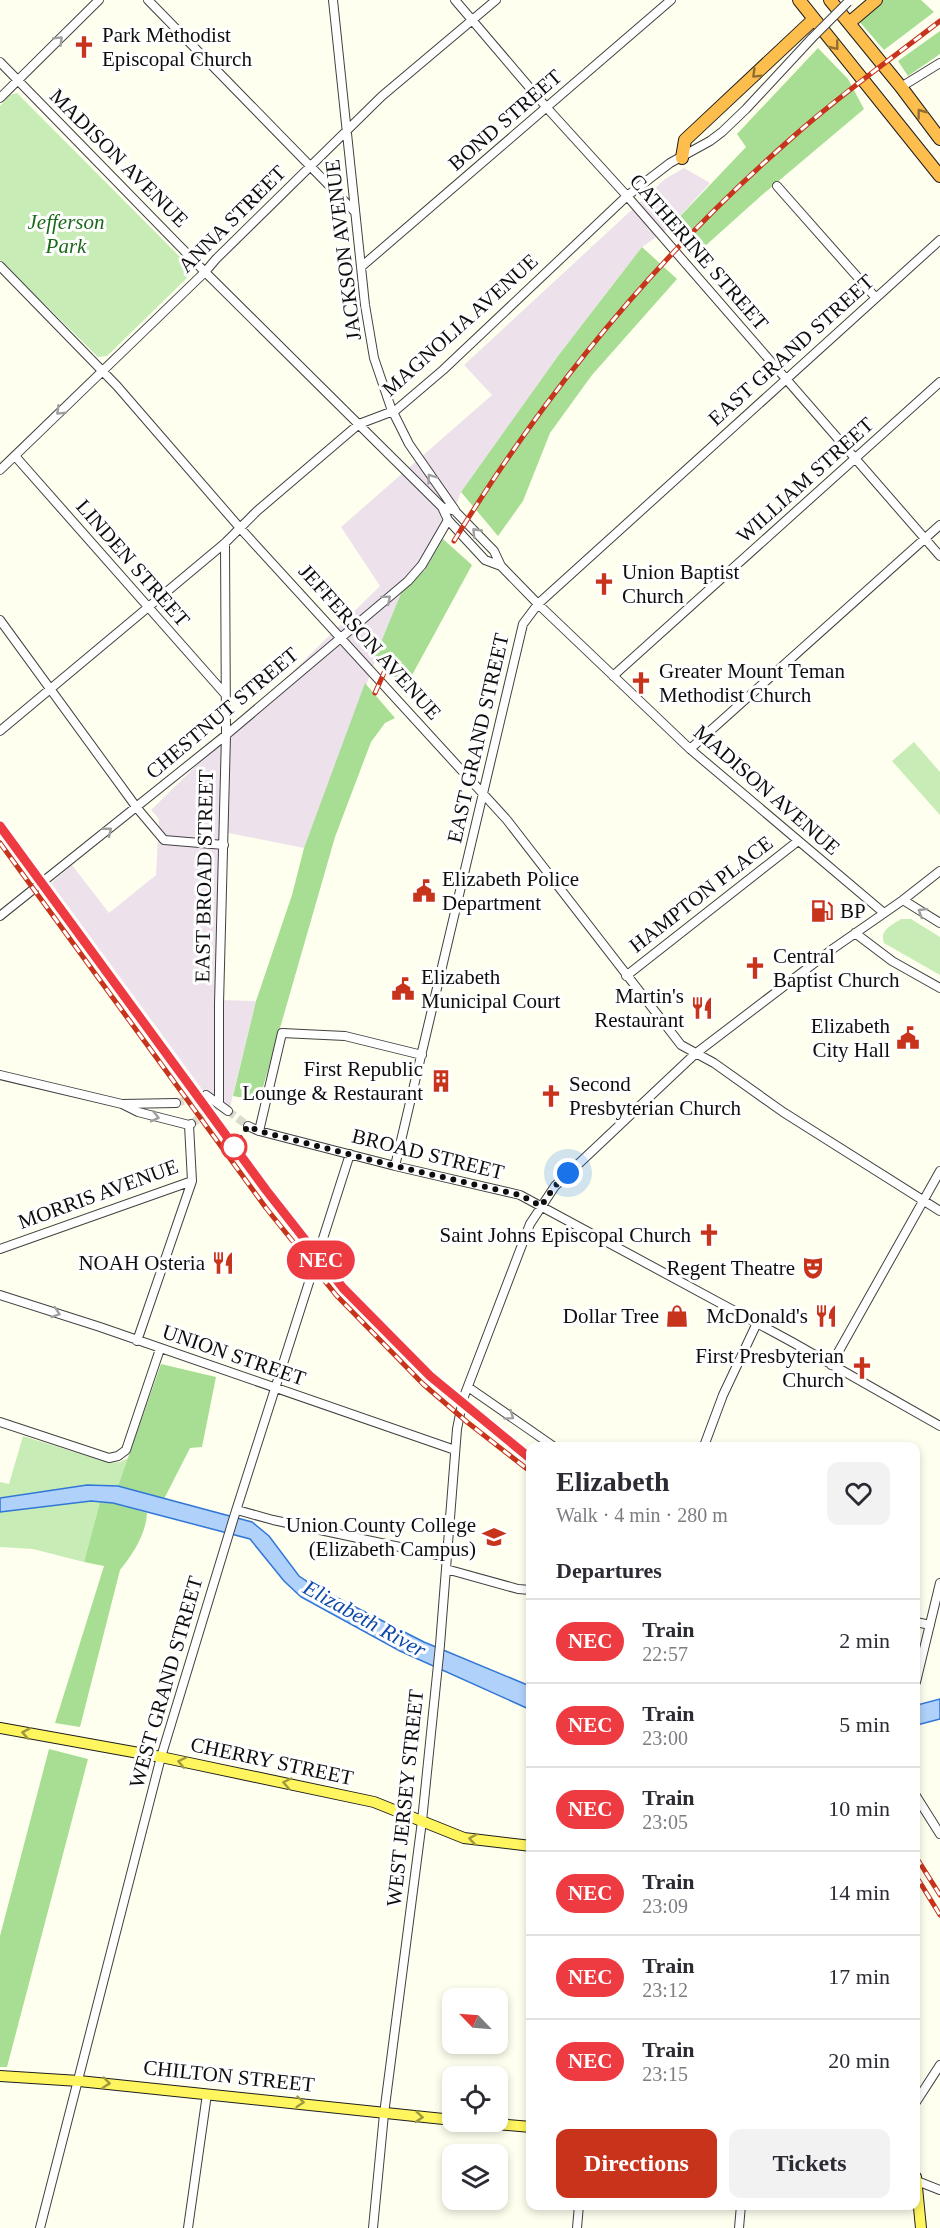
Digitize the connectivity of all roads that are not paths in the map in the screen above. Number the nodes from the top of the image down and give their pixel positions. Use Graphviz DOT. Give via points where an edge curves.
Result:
graph roads {
  1 [pos="99,0"];
  2 [pos="148,0"];
  3 [pos="455,0"];
  4 [pos="496,0"];
  5 [pos="671,0"];
  6 [pos="799,0"];
  7 [pos="830,0"];
  8 [pos="876,0"];
  9 [pos="849,1"];
  10 [pos="335,2"];
  11 [pos="814,19"];
  12 [pos="472,20"];
  13 [pos="849,23"];
  14 [pos="0,62"];
  15 [pos="940,63"];
  16 [pos="18,81"];
  17 [pos="901,87"];
  18 [pos="0,98"];
  19 [pos="547,108"];
  20 [pos="347,131"];
  21 [pos="940,138"];
  22 [pos="682,158"];
  23 [pos="311,166"];
  24 [pos="940,176"];
  25 [pos="777,186"];
  26 [pos="627,196"];
  27 [pos="355,212"];
  28 [pos="940,240"];
  29 [pos="0,266"];
  30 [pos="361,267"];
  31 [pos="205,272"];
  32 [pos="876,298"];
  33 [pos="102,370"];
  34 [pos="786,380"];
  35 [pos="940,382"];
  36 [pos="393,412"];
  37 [pos="359,424"];
  38 [pos="15,456"];
  39 [pos="856,458"];
  40 [pos="0,470"];
  41 [pos="442,507"];
  42 [pos="455,511"];
  43 [pos="448,520"];
  44 [pos="940,525"];
  45 [pos="240,528"];
  46 [pos="925,539"];
  47 [pos="225,543"];
  48 [pos="940,556"];
  49 [pos="501,566"];
  50 [pos="538,604"];
  51 [pos="147,606"];
  52 [pos="0,620"];
  53 [pos="342,637"];
  54 [pos="613,676"];
  55 [pos="49,688"];
  56 [pos="225,694"];
  57 [pos="0,730"];
  58 [pos="226,735"];
  59 [pos="690,748"];
  60 [pos="483,793"];
  61 [pos="137,808"];
  62 [pos="798,842"];
  63 [pos="224,845"];
  64 [pos="940,871"];
  65 [pos="903,900"];
  66 [pos="884,913"];
  67 [pos="0,916"];
  68 [pos="940,923"];
  69 [pos="855,933"];
  70 [pos="626,976"];
  71 [pos="940,988"];
  72 [pos="695,1054"];
  73 [pos="422,1055"];
  74 [pos="0,1075"];
  75 [pos="206,1095"];
  76 [pos="176,1103"];
  77 [pos="122,1104"];
  78 [pos="217,1105"];
  79 [pos="228,1111"];
  80 [pos="248,1126"];
  81 [pos="259,1131"];
  82 [pos="350,1154"];
  83 [pos="395,1166"];
  84 [pos="940,1171"];
  85 [pos="192,1181"];
  86 [pos="923,1201"];
  87 [pos="541,1206"];
  88 [pos="940,1211"];
  89 [pos="0,1249"];
  90 [pos="0,1295"];
  91 [pos="757,1323"];
  92 [pos="136,1341"];
  93 [pos="160,1349"];
  94 [pos="831,1365"];
  95 [pos="275,1387"];
  96 [pos="468,1387"];
  97 [pos="0,1422"];
  98 [pos="940,1426"];
  99 [pos="547,1442"];
  100 [pos="705,1442"];
  101 [pos="455,1450"];
  102 [pos="236,1514"];
  103 [pos="447,1557"];
  104 [pos="446,1569"];
  105 [pos="940,1584"];
  106 [pos="526,1590"];
  107 [pos="920,1623"];
  108 [pos="930,1625"];
  109 [pos="920,1666"];
  110 [pos="0,1728"];
  111 [pos="161,1757"];
  112 [pos="920,1803"];
  113 [pos="422,1821"];
  114 [pos="940,1833"];
  115 [pos="526,1845"];
  116 [pos="940,2066"];
  117 [pos="3,2076"];
  118 [pos="79,2080"];
  119 [pos="207,2094"];
  120 [pos="920,2096"];
  121 [pos="384,2114"];
  122 [pos="442,2119"];
  123 [pos="508,2125"];
  124 [pos="526,2127"];
  125 [pos="920,2180"];
  126 [pos="940,2190"];
  127 [pos="579,2210"];
  128 [pos="741,2210"];
  129 [pos="920,2210"];
  130 [pos="40,2228"];
  131 [pos="188,2228"];
  132 [pos="373,2228"];
  133 [pos="577,2228"];
  134 [pos="739,2228"];
  135 [pos="921,2228"];
  16 -- 1 [label="street, one-way"];
  2 -- 23 [label="street"];
  3 -- 12 [label="street, CATHERINE STREET"];
  4 -- 12 [label="street, ANNA STREET"];
  5 -- 19 [label="street, BOND STREET"];
  6 -- 11 [label="highway"];
  7 -- 13 [label="highway"];
  8 -- 13 [label="highway"];
  9 -- 22 [label="street, MAGNOLIA AVENUE, bridge" via="722,132"];
  10 -- 20 [label="street, JACKSON AVENUE"];
  11 -- 22 [label="highway, one-way" via="685,140"];
  11 -- 24 [label="highway, one-way"];
  12 -- 19 [label="street, CATHERINE STREET"];
  12 -- 20 [label="street, ANNA STREET"];
  13 -- 17 [label="highway"];
  14 -- 16 [label="street, MADISON AVENUE"];
  15 -- 17 [label="street"];
  16 -- 18 [label="street"];
  16 -- 31 [label="street, MADISON AVENUE"];
  21 -- 17 [label="highway, one-way"];
  19 -- 26 [label="street, CATHERINE STREET"];
  19 -- 30 [label="street, BOND STREET"];
  20 -- 23 [label="street, ANNA STREET"];
  20 -- 27 [label="street, JACKSON AVENUE"];
  22 -- 26 [label="street, MAGNOLIA AVENUE"];
  23 -- 27 [label="street"];
  23 -- 31 [label="street, ANNA STREET"];
  25 -- 32 [label="street"];
  26 -- 34 [label="street, CATHERINE STREET"];
  26 -- 36 [label="street, MAGNOLIA AVENUE" via="443,370"];
  27 -- 30 [label="street, JACKSON AVENUE"];
  28 -- 32 [label="street, EAST GRAND STREET"];
  29 -- 33 [label="street, JEFFERSON AVENUE"];
  30 -- 36 [label="street, JACKSON AVENUE" via="374,358"];
  31 -- 33 [label="street, ANNA STREET"];
  31 -- 37 [label="street, MADISON AVENUE"];
  32 -- 34 [label="street, EAST GRAND STREET"];
  33 -- 38 [label="street, ANNA STREET, one-way"];
  33 -- 45 [label="street, JEFFERSON AVENUE"];
  34 -- 39 [label="street, CATHERINE STREET"];
  34 -- 50 [label="street, EAST GRAND STREET"];
  35 -- 39 [label="street, WILLIAM STREET"];
  36 -- 37 [label="street, MAGNOLIA AVENUE"];
  42 -- 36 [label="street, JACKSON AVENUE, one-way" via="409,444"];
  37 -- 41 [label="street, MADISON AVENUE"];
  37 -- 45 [label="street, MAGNOLIA AVENUE"];
  38 -- 40 [label="street, ANNA STREET"];
  38 -- 51 [label="street, LINDEN STREET"];
  39 -- 46 [label="street, CATHERINE STREET"];
  39 -- 54 [label="street, WILLIAM STREET"];
  41 -- 42 [label="street, MADISON AVENUE"];
  41 -- 43 [label="street, MADISON AVENUE"];
  49 -- 42 [label="street, MADISON AVENUE, one-way" via="494,551"];
  43 -- 49 [label="street, MADISON AVENUE" via="485,560"];
  53 -- 43 [label="street, CHESTNUT STREET, one-way" via="408,581"];
  44 -- 46 [label="street"];
  45 -- 47 [label="street, MAGNOLIA AVENUE"];
  45 -- 53 [label="street, JEFFERSON AVENUE"];
  46 -- 48 [label="street, CATHERINE STREET"];
  46 -- 59 [label="street"];
  47 -- 51 [label="street, MAGNOLIA AVENUE"];
  47 -- 56 [label="street, EAST BROAD STREET"];
  49 -- 50 [label="street, MADISON AVENUE"];
  50 -- 54 [label="street, MADISON AVENUE"];
  50 -- 60 [label="street, EAST GRAND STREET" via="519,635"];
  51 -- 55 [label="street, MAGNOLIA AVENUE"];
  51 -- 56 [label="street, LINDEN STREET"];
  52 -- 55 [label="street"];
  53 -- 58 [label="street, CHESTNUT STREET"];
  53 -- 60 [label="street, JEFFERSON AVENUE"];
  54 -- 59 [label="street, MADISON AVENUE"];
  55 -- 57 [label="street, MAGNOLIA AVENUE"];
  55 -- 61 [label="street"];
  56 -- 58 [label="street, EAST BROAD STREET"];
  58 -- 61 [label="street, CHESTNUT STREET"];
  58 -- 63 [label="street, EAST BROAD STREET"];
  59 -- 62 [label="street, MADISON AVENUE"];
  60 -- 70 [label="street, JEFFERSON AVENUE"];
  60 -- 73 [label="street, EAST GRAND STREET"];
  61 -- 63 [label="street" via="164,840"];
  67 -- 61 [label="street, CHESTNUT STREET, one-way"];
  62 -- 66 [label="street, MADISON AVENUE"];
  62 -- 70 [label="street, HAMPTON PLACE"];
  63 -- 78 [label="street, EAST BROAD STREET"];
  64 -- 65 [label="street, WEST JERSEY STREET"];
  65 -- 66 [label="street, WEST JERSEY STREET"];
  68 -- 65 [label="street, one-way"];
  66 -- 69 [label="street, WEST JERSEY STREET"];
  69 -- 71 [label="street" via="892,961"];
  69 -- 72 [label="street, WEST JERSEY STREET"];
  70 -- 72 [label="street, JEFFERSON AVENUE" via="681,1045"];
  72 -- 86 [label="street, JEFFERSON AVENUE"];
  72 -- 87 [label="street, WEST JERSEY STREET" via="555,1186"];
  73 -- 81 [label="street" via="345,1036 282,1033"];
  73 -- 83 [label="street, EAST GRAND STREET"];
  74 -- 77 [label="street"];
  75 -- 78 [label="street"];
  76 -- 77 [label="street"];
  77 -- 85 [label="street, MORRIS AVENUE, one-way" via="190,1125"];
  78 -- 79 [label="street"];
  80 -- 81 [label="street, BROAD STREET"];
  81 -- 82 [label="street, BROAD STREET"];
  82 -- 83 [label="street, BROAD STREET"];
  82 -- 95 [label="street, WEST GRAND STREET"];
  83 -- 87 [label="street, BROAD STREET" via="520,1195"];
  84 -- 86 [label="street"];
  85 -- 89 [label="street, MORRIS AVENUE"];
  85 -- 92 [label="street"];
  86 -- 88 [label="street, JEFFERSON AVENUE"];
  86 -- 94 [label="street"];
  87 -- 91 [label="street, BROAD STREET"];
  87 -- 96 [label="street, WEST JERSEY STREET" via="530,1224"];
  90 -- 92 [label="street, UNION STREET, one-way"];
  91 -- 94 [label="street, BROAD STREET"];
  91 -- 100 [label="street"];
  92 -- 93 [label="street, UNION STREET"];
  93 -- 95 [label="street, UNION STREET"];
  93 -- 97 [label="street" via="126,1449 118,1456 109,1458"];
  94 -- 98 [label="street, BROAD STREET"];
  95 -- 101 [label="street, UNION STREET"];
  95 -- 102 [label="street, WEST GRAND STREET"];
  96 -- 99 [label="street, one-way"];
  96 -- 101 [label="street, WEST JERSEY STREET"];
  101 -- 103 [label="street, WEST JERSEY STREET"];
  102 -- 103 [label="street"];
  102 -- 111 [label="street, WEST GRAND STREET"];
  103 -- 104 [label="street, WEST JERSEY STREET"];
  104 -- 106 [label="street"];
  104 -- 113 [label="street, WEST JERSEY STREET"];
  105 -- 108 [label="street"];
  107 -- 108 [label="street"];
  108 -- 109 [label="street"];
  111 -- 110 [label="main road, CHERRY STREET, one-way"];
  113 -- 111 [label="main road, CHERRY STREET, one-way" via="374,1802"];
  111 -- 118 [label="street, WEST GRAND STREET"];
  112 -- 114 [label="street"];
  115 -- 113 [label="main road, CHERRY STREET, one-way" via="464,1838"];
  113 -- 121 [label="street, WEST JERSEY STREET"];
  116 -- 120 [label="street"];
  117 -- 118 [label="main road, CHILTON STREET"];
  118 -- 119 [label="main road, CHILTON STREET, one-way"];
  118 -- 130 [label="street, WEST GRAND STREET"];
  119 -- 121 [label="main road, CHILTON STREET, one-way"];
  119 -- 131 [label="street"];
  121 -- 122 [label="main road, CHILTON STREET, one-way"];
  121 -- 132 [label="street, WEST JERSEY STREET"];
  123 -- 124 [label="main road"];
  125 -- 126 [label="street"];
  127 -- 133 [label="street"];
  128 -- 134 [label="street"];
  129 -- 135 [label="main road"];
}
